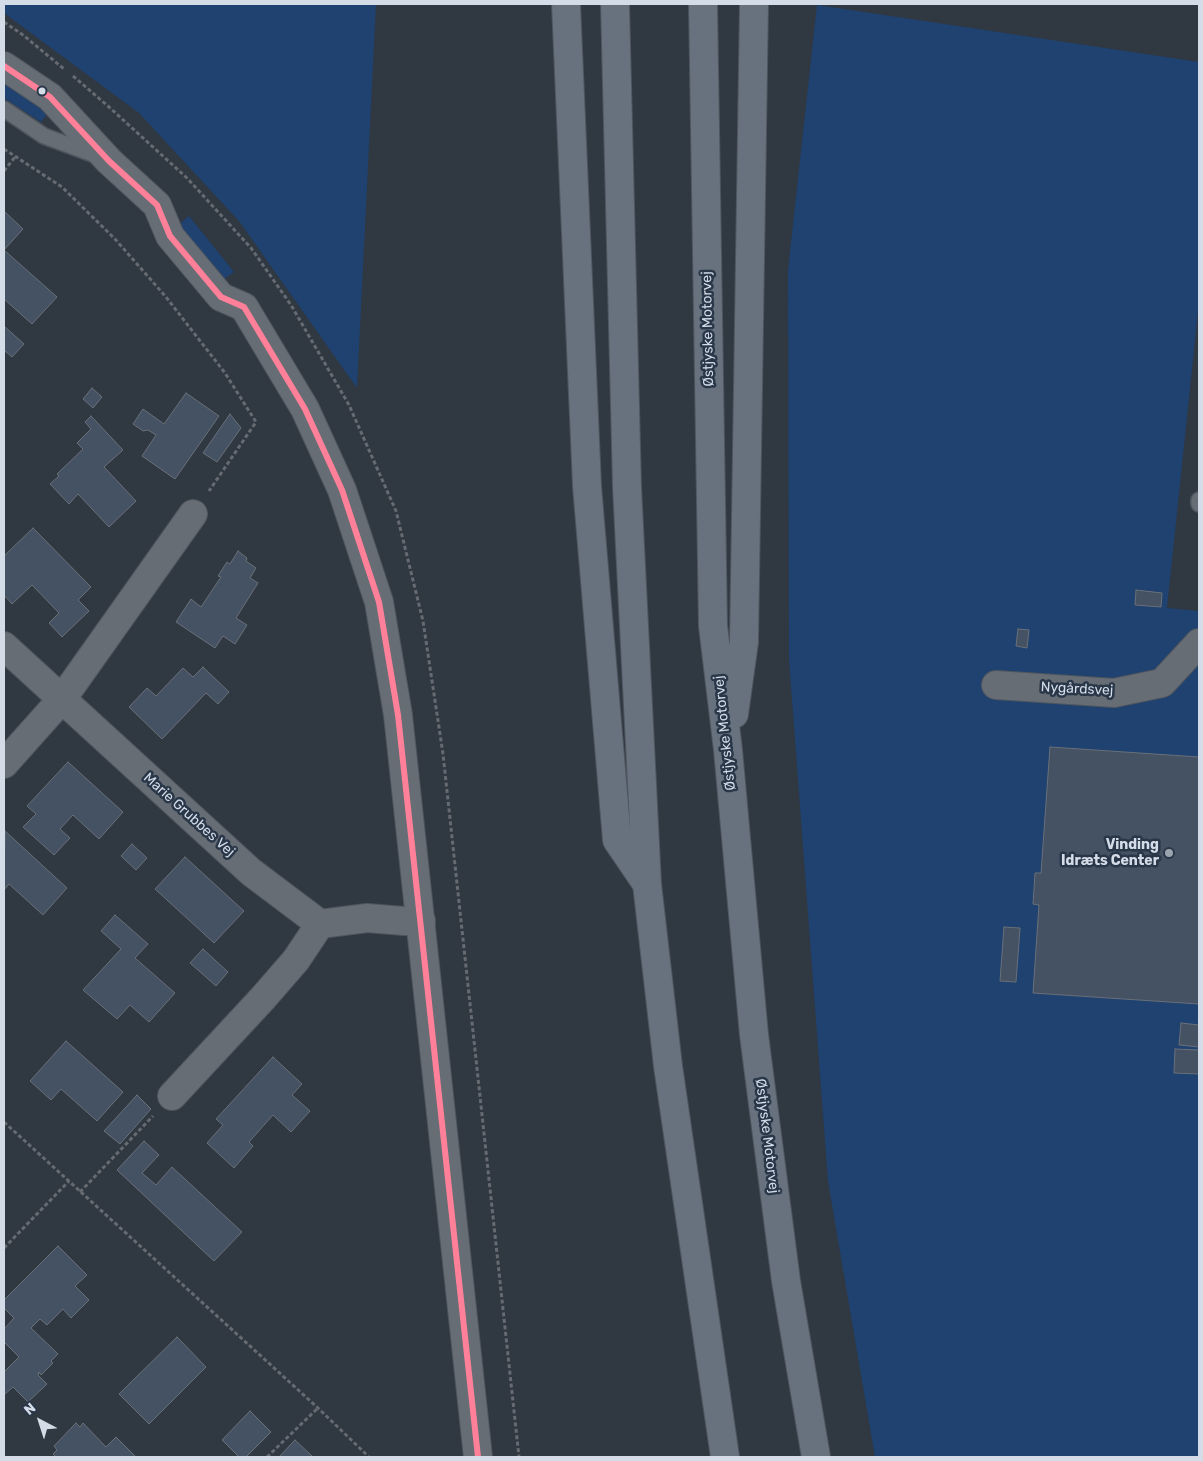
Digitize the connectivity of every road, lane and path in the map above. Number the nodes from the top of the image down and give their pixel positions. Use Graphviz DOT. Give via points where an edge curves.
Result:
graph roads {
  1 [pos="566,4"];
  2 [pos="615,4"];
  3 [pos="703,4"];
  4 [pos="754,4"];
  5 [pos="4,66"];
  6 [pos="4,109"];
  7 [pos="4,149"];
  8 [pos="15,157"];
  9 [pos="109,161"];
  10 [pos="4,171"];
  11 [pos="1199,500"];
  12 [pos="1199,504"];
  13 [pos="193,514"];
  14 [pos="1199,643"];
  15 [pos="4,646"];
  16 [pos="996,685"];
  17 [pos="62,699"];
  18 [pos="728,750"];
  19 [pos="4,764"];
  20 [pos="647,884"];
  21 [pos="421,920"];
  22 [pos="320,924"];
  23 [pos="172,1096"];
  24 [pos="4,1122"];
  25 [pos="69,1181"];
  26 [pos="80,1192"];
  27 [pos="4,1248"];
  28 [pos="318,1408"];
  29 [pos="267,1457"];
  30 [pos="368,1457"];
  31 [pos="478,1457"];
  32 [pos="725,1457"];
  33 [pos="816,1457"];
  1 -- 20 [label="highway" via="587,486 617,840"];
  2 -- 20 [label="highway" via="627,487"];
  3 -- 18 [label="highway, Østjyske Motorvej" via="713,626"];
  4 -- 18 [label="highway" via="744,642"];
  5 -- 9 [label="street" via="50,97"];
  6 -- 9 [label="lane" via="44,136"];
  7 -- 8 [label="path"];
  8 -- 10 [label="path"];
  8 -- 13 [label="path" via="62,187 115,239 178,312 256,422"];
  9 -- 21 [label="street" via="157,205 170,236 221,297 244,307 305,409 342,490 379,602 398,715"];
  11 -- 12 [label="lane"];
  13 -- 17 [label="street"];
  14 -- 16 [label="street, Nygårdsvej" via="1162,683 1114,693"];
  15 -- 17 [label="street, Marie Grubbes Vej"];
  17 -- 19 [label="street"];
  17 -- 22 [label="street, Marie Grubbes Vej" via="251,872"];
  18 -- 33 [label="highway, Østjyske Motorvej" via="754,1035 786,1281"];
  20 -- 32 [label="highway" via="668,1066"];
  21 -- 22 [label="street" via="367,918"];
  21 -- 31 [label="street"];
  22 -- 23 [label="street" via="269,992"];
  23 -- 26 [label="path"];
  24 -- 25 [label="path"];
  25 -- 26 [label="path"];
  25 -- 27 [label="path"];
  26 -- 28 [label="path"];
  28 -- 29 [label="path"];
  28 -- 30 [label="path"];
}
